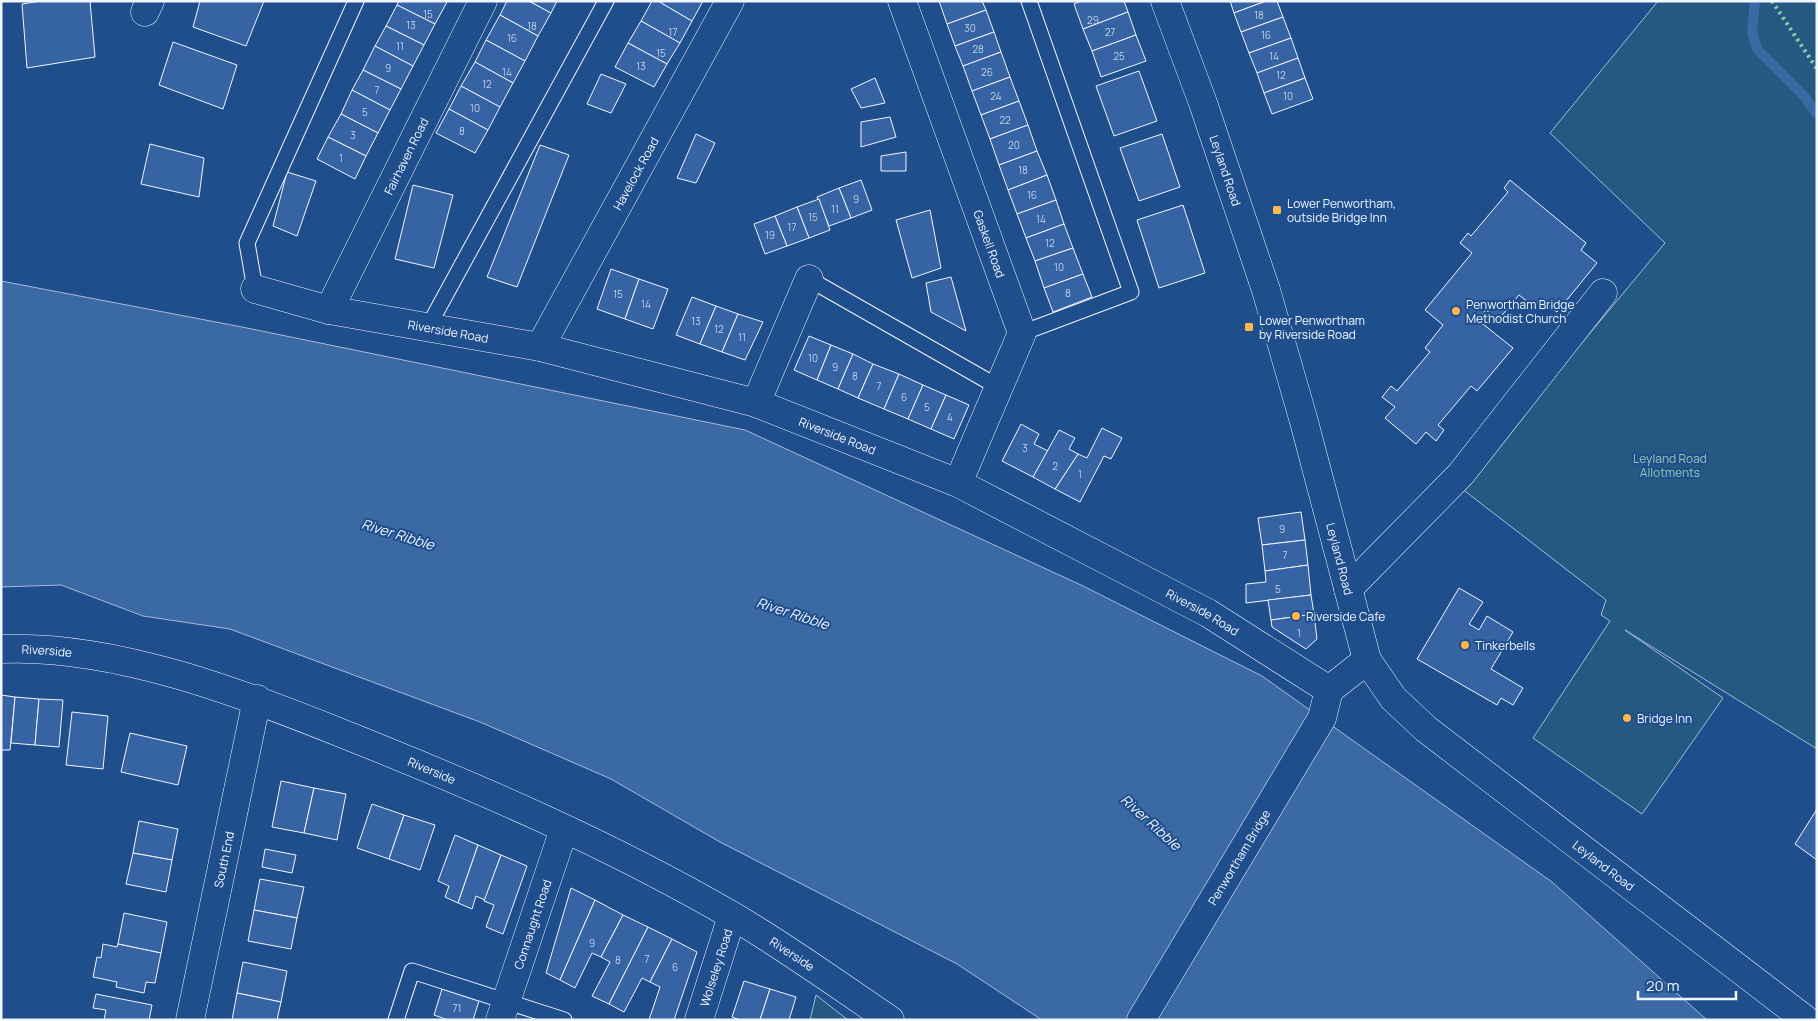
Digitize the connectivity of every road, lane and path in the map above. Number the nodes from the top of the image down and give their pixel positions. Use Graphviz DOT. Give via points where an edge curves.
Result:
graph roads {
  1 [pos="356,1"];
  2 [pos="483,1"];
  3 [pos="606,1"];
  4 [pos="730,1"];
  5 [pos="902,1"];
  6 [pos="1029,1"];
  7 [pos="1165,1"];
  8 [pos="809,279"];
  9 [pos="255,289"];
  10 [pos="1603,293"];
  11 [pos="329,310"];
  12 [pos="428,327"];
  13 [pos="1022,333"];
  14 [pos="540,347"];
  15 [pos="1000,388"];
  16 [pos="756,403"];
  17 [pos="958,483"];
  18 [pos="1348,589"];
  19 [pos="1,649"];
  20 [pos="1367,660"];
  21 [pos="1329,690"];
  22 [pos="257,699"];
  23 [pos="564,829"];
  24 [pos="732,916"];
  25 [pos="502,1011"];
  26 [pos="190,1020"];
  27 [pos="396,1020"];
  28 [pos="564,1020"];
  29 [pos="699,1020"];
  30 [pos="890,1020"];
  31 [pos="1141,1020"];
  32 [pos="1806,1020"];
  1 -- 9 [label="lane" via="247,243"];
  2 -- 11 [label="street, Fairhaven Road"];
  3 -- 12 [label="lane"];
  4 -- 14 [label="street, Havelock Road"];
  5 -- 13 [label="street, Gaskell Road"];
  6 -- 13 [label="lane" via="1131,292"];
  7 -- 18 [label="street, Leyland Road" via="1204,103 1266,290"];
  8 -- 15 [label="lane"];
  8 -- 16 [label="street"];
  9 -- 11 [label="street, Riverside Road"];
  10 -- 18 [label="street" via="1461,474"];
  11 -- 12 [label="street, Riverside Road"];
  12 -- 14 [label="street, Riverside Road"];
  13 -- 15 [label="street"];
  14 -- 16 [label="street, Riverside Road"];
  15 -- 17 [label="street"];
  16 -- 17 [label="street, Riverside Road"];
  17 -- 21 [label="street, Riverside Road" via="1208,613"];
  18 -- 20 [label="street, Leyland Road"];
  19 -- 22 [label="street, Riverside" via="82,654 163,672"];
  20 -- 21 [label="street"];
  20 -- 32 [label="street, Leyland Road" via="1393,698 1426,728"];
  21 -- 31 [label="street, Penwortham Bridge" via="1322,718"];
  22 -- 23 [label="street, Riverside" via="414,762"];
  22 -- 26 [label="street, South End"];
  23 -- 24 [label="street, Riverside"];
  23 -- 25 [label="street, Connaught Road"];
  24 -- 29 [label="street, Wolseley Road"];
  24 -- 30 [label="street, Riverside"];
  25 -- 27 [label="lane" via="412,972"];
  25 -- 28 [label="lane"];
}
